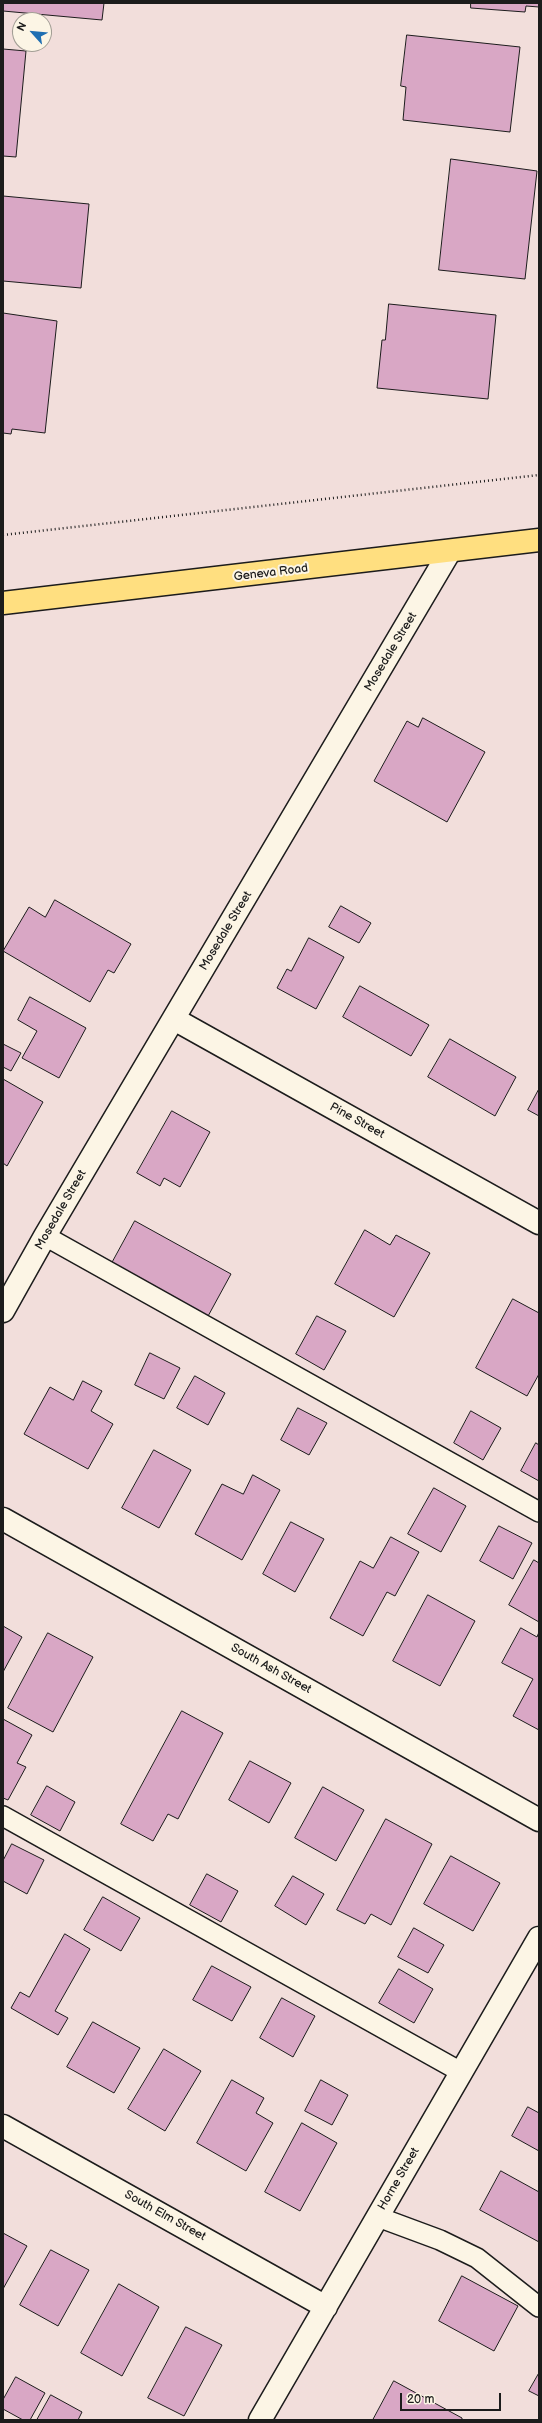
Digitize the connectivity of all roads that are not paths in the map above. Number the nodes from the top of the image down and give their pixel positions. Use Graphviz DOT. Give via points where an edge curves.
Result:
graph roads {
  1 [pos="539,540"];
  2 [pos="450,551"];
  3 [pos="3,603"];
  4 [pos="174,1019"];
  5 [pos="539,1224"];
  6 [pos="45,1236"];
  7 [pos="3,1311"];
  8 [pos="539,1512"];
  9 [pos="3,1518"];
  10 [pos="3,1816"];
  11 [pos="539,1820"];
  12 [pos="539,1938"];
  13 [pos="461,2072"];
  14 [pos="3,2126"];
  15 [pos="378,2217"];
  16 [pos="326,2306"];
  17 [pos="539,2307"];
  18 [pos="260,2420"];
  1 -- 2 [label="main road, Geneva Road"];
  2 -- 3 [label="main road, Geneva Road"];
  2 -- 4 [label="street, Mosedale Street"];
  4 -- 5 [label="street, Pine Street"];
  4 -- 6 [label="street, Mosedale Street"];
  6 -- 7 [label="street, Mosedale Street"];
  6 -- 8 [label="lane"];
  9 -- 11 [label="street, South Ash Street"];
  10 -- 13 [label="lane"];
  12 -- 13 [label="street, Horne Street"];
  13 -- 15 [label="street, Horne Street"];
  14 -- 16 [label="street, South Elm Street"];
  15 -- 16 [label="street, Horne Street"];
  15 -- 17 [label="lane" via="440,2240 477,2258"];
  16 -- 18 [label="street, Horne Street"];
}
